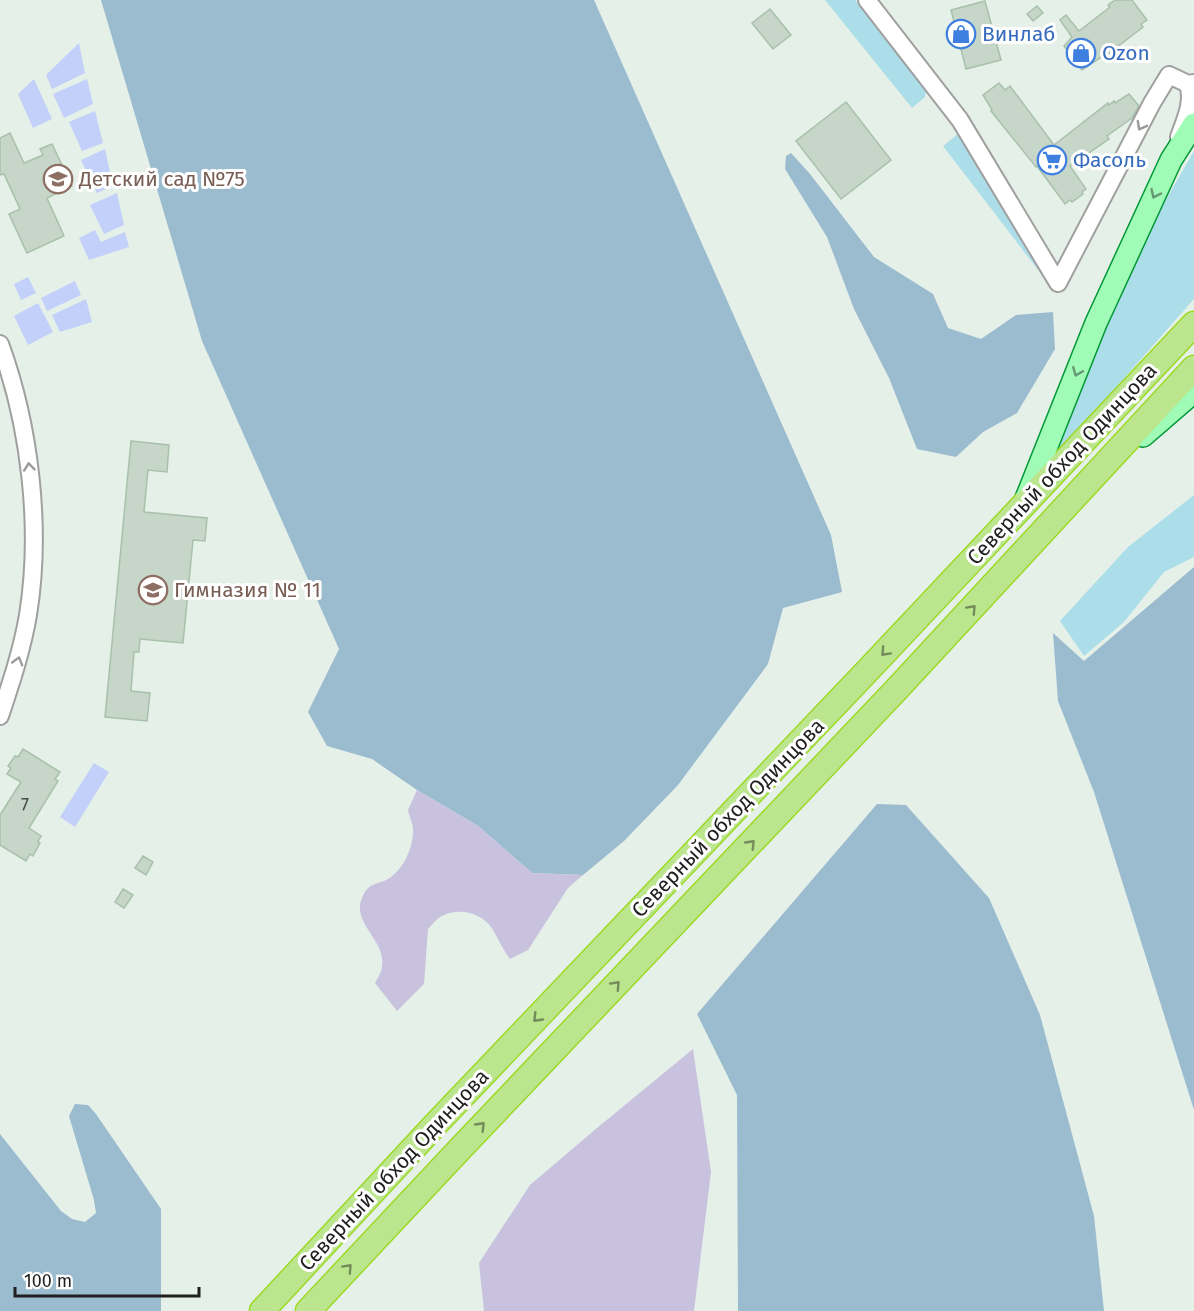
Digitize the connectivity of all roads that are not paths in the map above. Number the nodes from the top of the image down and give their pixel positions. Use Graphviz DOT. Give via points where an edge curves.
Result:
graph roads {
  1 [pos="867,0"];
  2 [pos="1191,83"];
  3 [pos="1194,124"];
  4 [pos="1172,160"];
  5 [pos="1194,324"];
  6 [pos="0,344"];
  7 [pos="1194,368"];
  8 [pos="1194,392"];
  9 [pos="1089,484"];
  10 [pos="1024,504"];
  11 [pos="0,716"];
  12 [pos="262,1311"];
  13 [pos="308,1311"];
  2 -- 1 [label="street, one-way" via="1169,75 1058,283 960,120"];
  2 -- 4 [label="street" via="1190,107"];
  3 -- 4 [label="main road"];
  4 -- 10 [label="main road, one-way" via="1096,323"];
  5 -- 10 [label="highway, Северный обход Одинцова"];
  11 -- 6 [label="street, one-way" via="18,661 32,586 32,499 23,426"];
  7 -- 9 [label="highway, Северный обход Одинцова"];
  8 -- 9 [label="main road"];
  13 -- 9 [label="highway, Северный обход Одинцова, one-way"];
  10 -- 12 [label="highway, Северный обход Одинцова, one-way"];
}
